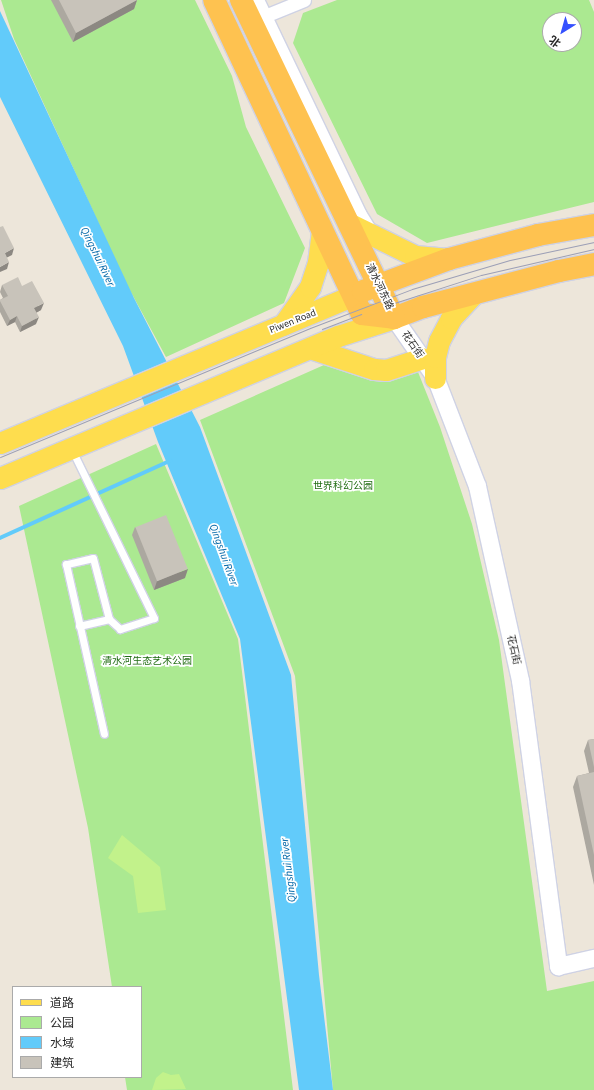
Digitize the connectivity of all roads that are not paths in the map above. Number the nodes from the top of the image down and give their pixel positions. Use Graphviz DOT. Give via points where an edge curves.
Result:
graph roads {
  1 [pos="214,0"];
  2 [pos="241,0"];
  3 [pos="255,0"];
  4 [pos="304,0"];
  5 [pos="257,19"];
  6 [pos="350,224"];
  7 [pos="594,225"];
  8 [pos="322,230"];
  9 [pos="371,236"];
  10 [pos="449,259"];
  11 [pos="594,264"];
  12 [pos="376,284"];
  13 [pos="473,294"];
  14 [pos="353,295"];
  15 [pos="394,318"];
  16 [pos="282,327"];
  17 [pos="310,348"];
  18 [pos="422,358"];
  19 [pos="435,378"];
  20 [pos="0,442"];
  21 [pos="71,448"];
  22 [pos="0,478"];
  23 [pos="109,619"];
  24 [pos="79,626"];
  25 [pos="104,734"];
  26 [pos="594,958"];
  1 -- 8 [label="highway, 清水河东路"];
  2 -- 5 [label="highway, 清水河东路"];
  3 -- 5 [label="street"];
  4 -- 5 [label="street"];
  5 -- 6 [label="highway, 清水河东路"];
  5 -- 9 [label="street"];
  6 -- 9 [label="main road"];
  6 -- 12 [label="highway, 清水河东路"];
  7 -- 10 [label="highway, Piwen Road" via="538,235"];
  8 -- 14 [label="highway, 清水河东路"];
  8 -- 16 [label="main road" via="318,263 310,287"];
  9 -- 10 [label="main road" via="415,256"];
  10 -- 12 [label="highway, Piwen Road"];
  11 -- 13 [label="highway"];
  12 -- 14 [label="highway, Piwen Road"];
  12 -- 15 [label="highway, 清水河东路"];
  13 -- 15 [label="highway"];
  13 -- 19 [label="main road" via="451,318 440,342 435,357"];
  14 -- 15 [label="highway, 清水河东路" via="362,314"];
  14 -- 16 [label="main road, Piwen Road"];
  15 -- 17 [label="main road"];
  15 -- 18 [label="street, 花石街"];
  16 -- 20 [label="main road, Piwen Road"];
  17 -- 18 [label="main road" via="374,369 386,370"];
  17 -- 21 [label="main road"];
  18 -- 19 [label="street, 花石街"];
  19 -- 26 [label="street, 花石街" via="477,486 520,680 558,966"];
  21 -- 22 [label="main road"];
  21 -- 23 [label="lane" via="154,618 120,629"];
  23 -- 24 [label="lane"];
  23 -- 24 [label="lane" via="94,558 66,564"];
  24 -- 25 [label="lane"];
}
